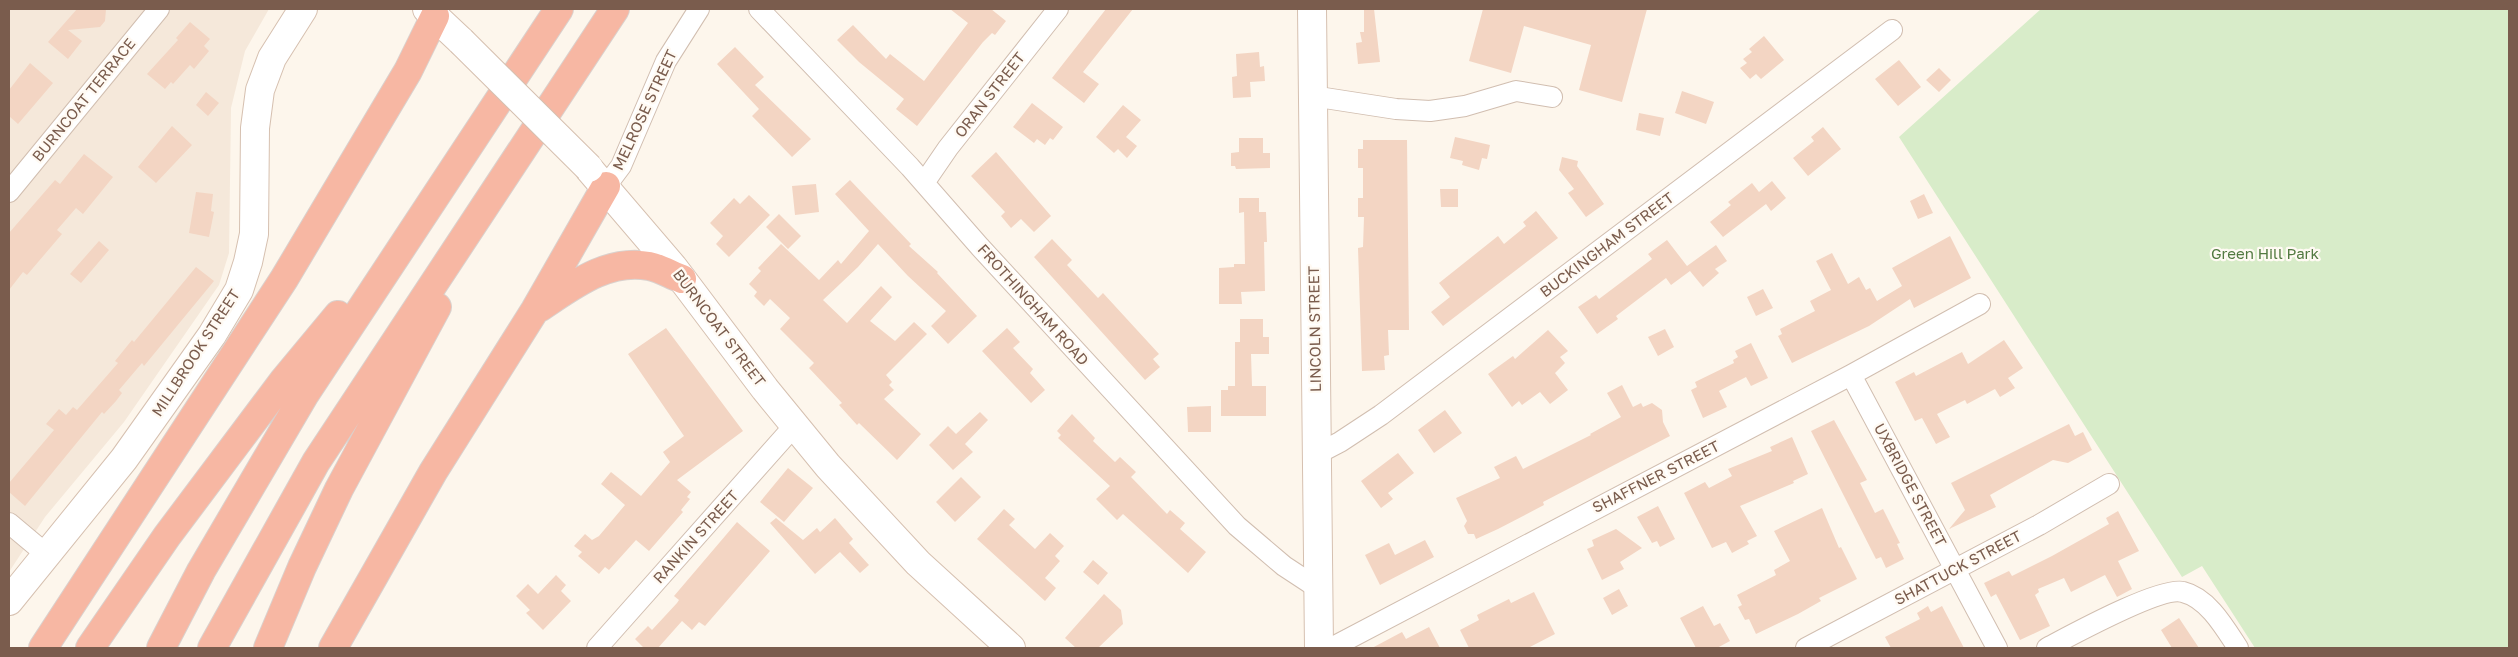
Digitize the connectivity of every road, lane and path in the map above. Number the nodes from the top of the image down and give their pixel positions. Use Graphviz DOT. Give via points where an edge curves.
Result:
graph roads {
  1 [pos="159,9"];
  2 [pos="303,9"];
  3 [pos="559,9"];
  4 [pos="615,9"];
  5 [pos="699,9"];
  6 [pos="759,9"];
  7 [pos="1058,9"];
  8 [pos="1312,9"];
  9 [pos="434,11"];
  10 [pos="1892,30"];
  11 [pos="1312,96"];
  12 [pos="1552,97"];
  13 [pos="528,141"];
  14 [pos="598,177"];
  15 [pos="924,183"];
  16 [pos="9,192"];
  17 [pos="429,204"];
  18 [pos="682,279"];
  19 [pos="1980,304"];
  20 [pos="535,310"];
  21 [pos="1851,375"];
  22 [pos="795,425"];
  23 [pos="1316,454"];
  24 [pos="2109,484"];
  25 [pos="408,517"];
  26 [pos="9,524"];
  27 [pos="46,554"];
  28 [pos="1955,568"];
  29 [pos="1320,589"];
  30 [pos="9,602"];
  31 [pos="43,648"];
  32 [pos="90,648"];
  33 [pos="162,648"];
  34 [pos="212,648"];
  35 [pos="268,648"];
  36 [pos="333,648"];
  37 [pos="353,648"];
  38 [pos="597,648"];
  39 [pos="1011,648"];
  40 [pos="1319,648"];
  41 [pos="1331,648"];
  42 [pos="1806,648"];
  43 [pos="1998,648"];
  44 [pos="2046,648"];
  45 [pos="2238,648"];
  1 -- 16 [label="street, BURNCOAT TERRACE"];
  2 -- 27 [label="main road, MILLBROOK STREET" via="272,58 260,90 254,128 254,234 239,290 212,335 124,459"];
  3 -- 17 [label="highway"];
  4 -- 13 [label="highway"];
  5 -- 14 [label="street, MELROSE STREET" via="666,60 622,166"];
  6 -- 15 [label="street, FROTHINGHAM ROAD"];
  7 -- 15 [label="street, ORAN STREET"];
  8 -- 11 [label="main road, LINCOLN STREET"];
  9 -- 14 [label="main road, BURNCOAT STREET, bridge"];
  9 -- 31 [label="highway" via="408,71 284,279"];
  10 -- 23 [label="street, BUCKINGHAM STREET" via="1381,415"];
  11 -- 12 [label="street" via="1430,111 1465,106 1516,91"];
  11 -- 23 [label="main road, LINCOLN STREET"];
  13 -- 34 [label="highway" via="316,462"];
  13 -- 35 [label="highway" via="500,198 429,320 339,489"];
  14 -- 18 [label="main road, BURNCOAT STREET"];
  14 -- 20 [label="highway"];
  15 -- 29 [label="street, FROTHINGHAM ROAD" via="1237,526 1284,566"];
  17 -- 32 [label="highway" via="284,380 167,536"];
  17 -- 33 [label="highway" via="300,402 201,571"];
  18 -- 20 [label="highway" via="650,266 620,265 580,281"];
  18 -- 22 [label="main road, BURNCOAT STREET"];
  19 -- 21 [label="street, SHAFFNER STREET"];
  20 -- 25 [label="highway"];
  21 -- 28 [label="street, UXBRIDGE STREET"];
  21 -- 41 [label="street, SHAFFNER STREET"];
  22 -- 38 [label="street, RANKIN STREET"];
  22 -- 39 [label="main road, BURNCOAT STREET" via="828,466 918,563"];
  23 -- 29 [label="main road, LINCOLN STREET"];
  24 -- 28 [label="street, SHATTUCK STREET"];
  25 -- 36 [label="highway"];
  25 -- 37 [label="highway"];
  26 -- 27 [label="street"];
  27 -- 30 [label="main road, MILLBROOK STREET"];
  28 -- 42 [label="street, SHATTUCK STREET"];
  28 -- 43 [label="street, UXBRIDGE STREET"];
  29 -- 40 [label="main road, LINCOLN STREET"];
  44 -- 45 [label="street" via="2148,599 2172,591 2182,591 2195,597 2208,608"];
}
